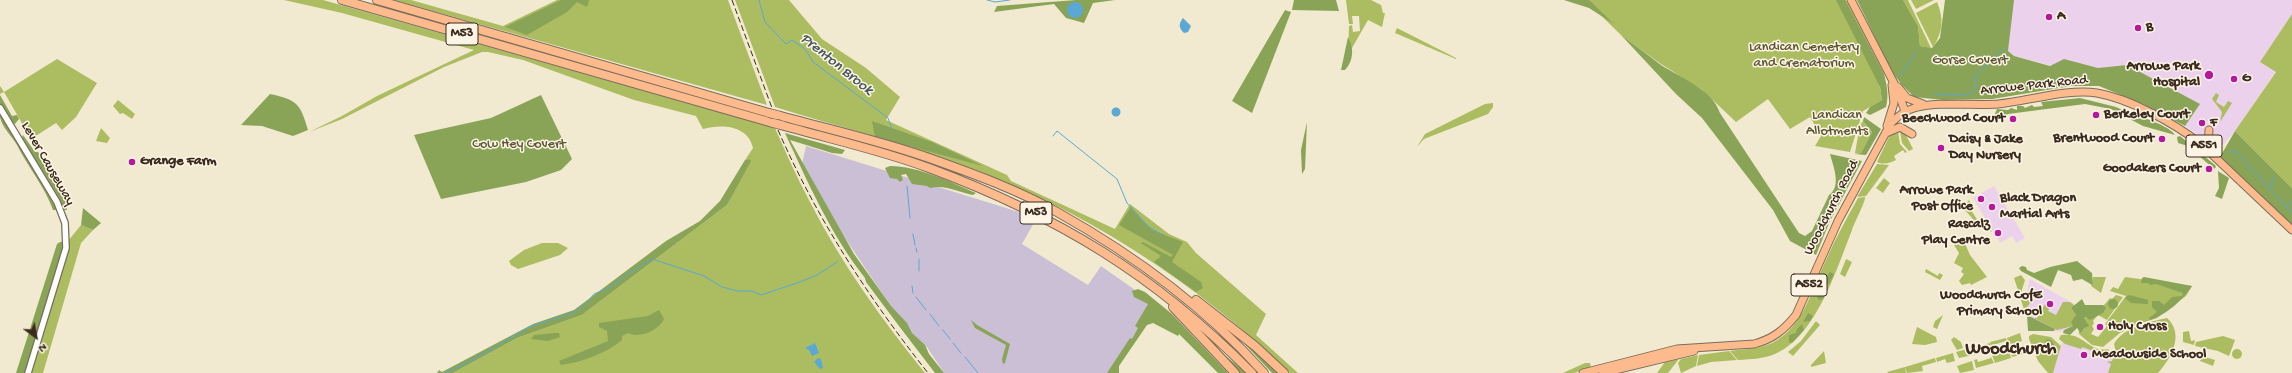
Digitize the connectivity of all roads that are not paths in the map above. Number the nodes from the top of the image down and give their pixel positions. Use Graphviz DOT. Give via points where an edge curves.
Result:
graph roads {
  1 [pos="342,0"];
  2 [pos="377,0"];
  3 [pos="1851,0"];
  4 [pos="1892,79"];
  5 [pos="1930,106"];
  6 [pos="0,108"];
  7 [pos="1905,111"];
  8 [pos="2209,130"];
  9 [pos="1886,133"];
  10 [pos="1912,134"];
  11 [pos="1877,150"];
  12 [pos="2208,150"];
  13 [pos="2292,230"];
  14 [pos="1078,236"];
  15 [pos="1142,265"];
  16 [pos="1702,348"];
  17 [pos="28,373"];
  18 [pos="1235,373"];
  19 [pos="1252,373"];
  20 [pos="1264,373"];
  21 [pos="1284,373"];
  22 [pos="1583,373"];
  23 [pos="1592,373"];
  24 [pos="1604,373"];
  1 -- 14 [label="highway, M53" via="927,167 1031,211"];
  2 -- 15 [label="highway, M53" via="930,158 1001,186 1057,212"];
  3 -- 4 [label="main road"];
  4 -- 5 [label="main road" via="1907,98 1915,103"];
  4 -- 7 [label="main road"];
  4 -- 11 [label="main road" via="1894,103"];
  5 -- 7 [label="main road, Arrowe Park Road / A551"];
  5 -- 12 [label="main road, Arrowe Park Road / A551" via="1996,104 2029,101 2067,93 2096,92 2124,101 2173,125"];
  6 -- 17 [label="street, Lever Causeway" via="57,202 63,214 66,236 62,265"];
  7 -- 9 [label="main road, Woodchurch Road / A552" via="1891,123"];
  8 -- 12 [label="main road"];
  9 -- 10 [label="main road" via="1900,127"];
  9 -- 11 [label="main road, Woodchurch Road / A552"];
  11 -- 16 [label="main road, Woodchurch Road / A552" via="1838,221 1796,315 1785,328 1765,341"];
  12 -- 13 [label="main road, Arrowe Park Road / A551"];
  14 -- 18 [label="highway" via="1176,309"];
  14 -- 19 [label="highway, M53" via="1116,259 1175,302 1204,326"];
  15 -- 20 [label="highway, M53" via="1211,319"];
  15 -- 21 [label="highway" via="1178,286"];
  16 -- 22 [label="main road, Woodchurch Road / A552" via="1677,349"];
  16 -- 24 [label="main road, Woodchurch Road / A552"];
  23 -- 24 [label="main road, Woodchurch Road"];
}
